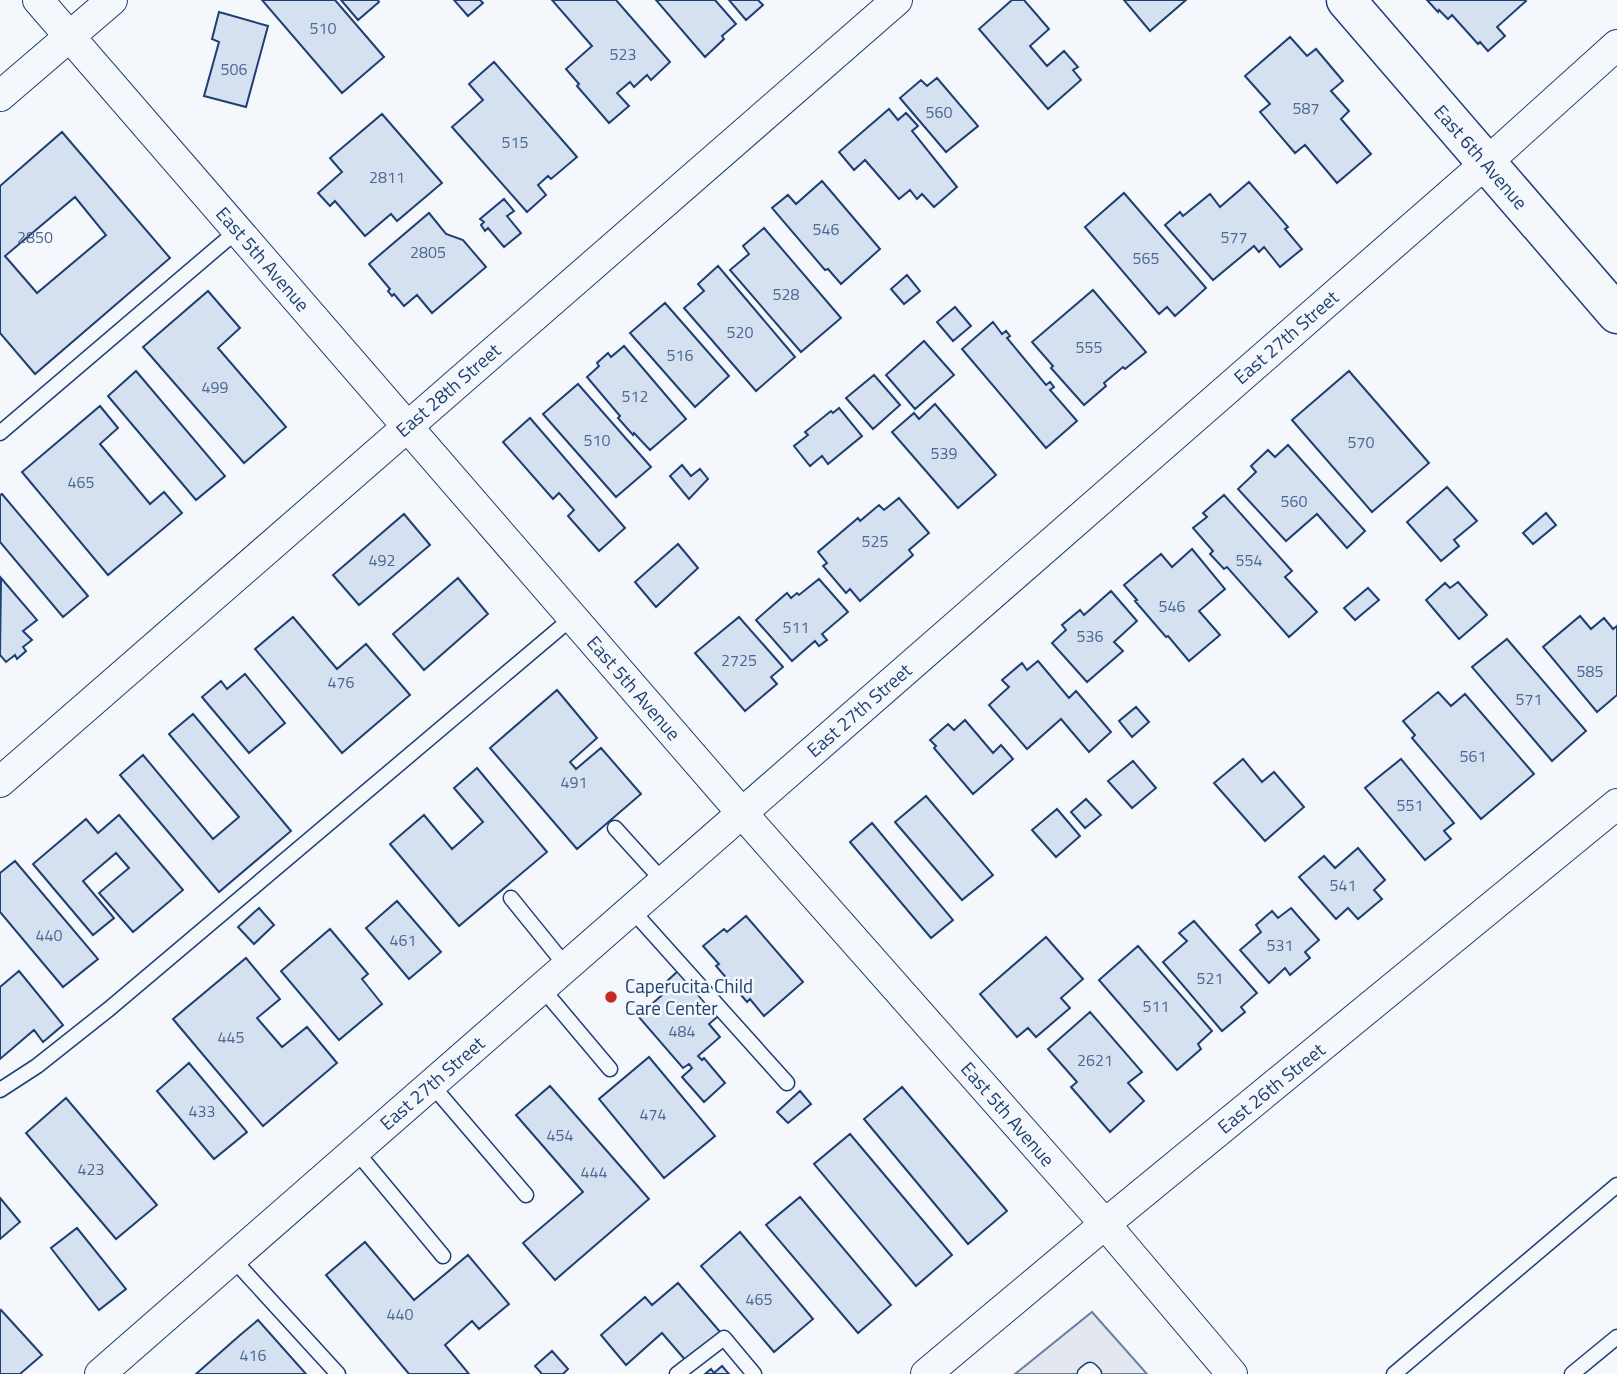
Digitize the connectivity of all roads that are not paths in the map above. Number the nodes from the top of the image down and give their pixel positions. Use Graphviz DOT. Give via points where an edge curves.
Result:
graph roads {
  1 [pos="38,0"];
  2 [pos="112,0"];
  3 [pos="897,0"];
  4 [pos="1346,0"];
  5 [pos="70,37"];
  6 [pos="1617,45"];
  7 [pos="0,96"];
  8 [pos="1486,163"];
  9 [pos="238,230"];
  10 [pos="1617,314"];
  11 [pos="407,426"];
  12 [pos="0,433"];
  13 [pos="573,617"];
  14 [pos="0,782"];
  15 [pos="1617,804"];
  16 [pos="741,812"];
  17 [pos="615,828"];
  18 [pos="663,881"];
  19 [pos="511,898"];
  20 [pos="631,909"];
  21 [pos="566,966"];
  22 [pos="541,987"];
  23 [pos="610,1069"];
  24 [pos="787,1083"];
  25 [pos="431,1084"];
  26 [pos="0,1090"];
  27 [pos="355,1150"];
  28 [pos="1617,1185"];
  29 [pos="526,1195"];
  30 [pos="1105,1224"];
  31 [pos="443,1256"];
  32 [pos="232,1258"];
  33 [pos="1617,1336"];
  34 [pos="100,1374"];
  35 [pos="338,1374"];
  36 [pos="677,1374"];
  37 [pos="754,1374"];
  38 [pos="926,1374"];
  39 [pos="1085,1374"];
  40 [pos="1094,1374"];
  41 [pos="1231,1374"];
  42 [pos="1394,1374"];
  43 [pos="1573,1374"];
  1 -- 5 [label="street, East 5th Avenue"];
  2 -- 5 [label="street"];
  3 -- 11 [label="street, East 28th Street"];
  4 -- 8 [label="street, East 6th Avenue"];
  5 -- 7 [label="street"];
  5 -- 9 [label="street, East 5th Avenue"];
  6 -- 8 [label="street, East 27th Street"];
  8 -- 10 [label="street, East 6th Avenue"];
  8 -- 16 [label="street, East 27th Street"];
  9 -- 11 [label="street, East 5th Avenue"];
  9 -- 12 [label="lane"];
  11 -- 13 [label="street, East 5th Avenue"];
  11 -- 14 [label="street, East 28th Street"];
  13 -- 16 [label="street, East 5th Avenue"];
  13 -- 26 [label="lane" via="109,1009"];
  15 -- 30 [label="street, East 26th Street"];
  16 -- 18 [label="street, East 27th Street"];
  16 -- 30 [label="street, East 5th Avenue"];
  17 -- 18 [label="lane"];
  18 -- 20 [label="street, East 27th Street"];
  19 -- 21 [label="lane"];
  20 -- 21 [label="street, East 27th Street"];
  20 -- 24 [label="lane"];
  21 -- 22 [label="street, East 27th Street"];
  22 -- 23 [label="lane"];
  22 -- 25 [label="street, East 27th Street"];
  25 -- 27 [label="street, East 27th Street"];
  25 -- 29 [label="lane"];
  27 -- 31 [label="lane"];
  27 -- 32 [label="street, East 27th Street"];
  28 -- 42 [label="lane"];
  30 -- 38 [label="street, East 26th Street"];
  30 -- 41 [label="street, East 5th Avenue"];
  32 -- 34 [label="street, East 27th Street"];
  32 -- 35 [label="lane"];
  33 -- 43 [label="lane"];
  36 -- 37 [label="lane" via="724,1338"];
  39 -- 40 [label="lane" via="1090,1370"];
}
